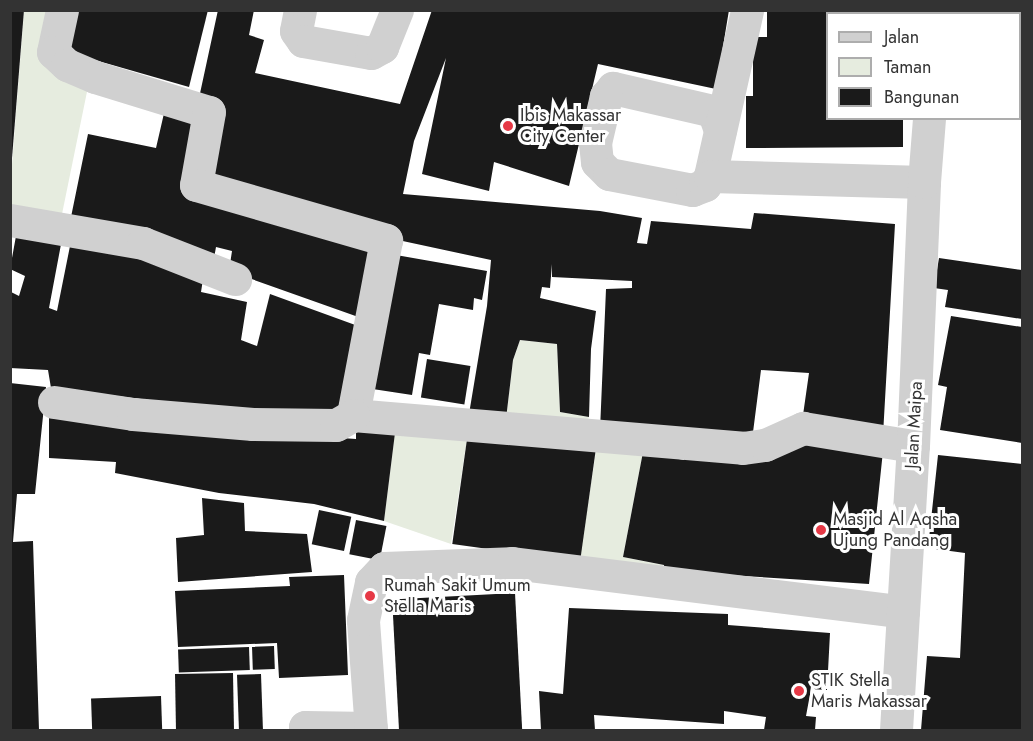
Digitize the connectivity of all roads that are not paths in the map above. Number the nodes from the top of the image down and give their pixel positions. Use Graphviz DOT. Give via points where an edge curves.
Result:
graph roads {
  1 [pos="62,10"];
  2 [pos="300,10"];
  3 [pos="397,10"];
  4 [pos="747,10"];
  5 [pos="929,120"];
  6 [pos="720,130"];
  7 [pos="710,176"];
  8 [pos="924,182"];
  9 [pos="10,220"];
  10 [pos="235,279"];
  11 [pos="54,402"];
  12 [pos="353,414"];
  13 [pos="913,446"];
  14 [pos="903,617"];
  15 [pos="371,729"];
  16 [pos="305,730"];
  17 [pos="896,730"];
  1 -- 12 [label="street" via="53,52 67,65 209,112 196,185 386,240"];
  2 -- 3 [label="street" via="296,31 303,41 371,53 382,47"];
  4 -- 6 [label="street"];
  5 -- 8 [label="street, Jalan Maipa"];
  6 -- 7 [label="street"];
  6 -- 7 [label="street" via="714,111 613,88 606,96 595,143 597,162 609,174 692,190 705,185"];
  7 -- 8 [label="street"];
  8 -- 13 [label="street, Jalan Maipa"];
  9 -- 10 [label="street" via="143,243"];
  11 -- 12 [label="street" via="133,414 254,424 336,425"];
  12 -- 13 [label="street" via="744,448 765,445 802,428"];
  13 -- 14 [label="street, Jalan Maipa"];
  14 -- 15 [label="street" via="540,578 512,563 384,568 371,582 363,620"];
  14 -- 17 [label="street, Jalan Maipa"];
  15 -- 16 [label="street"];
}
